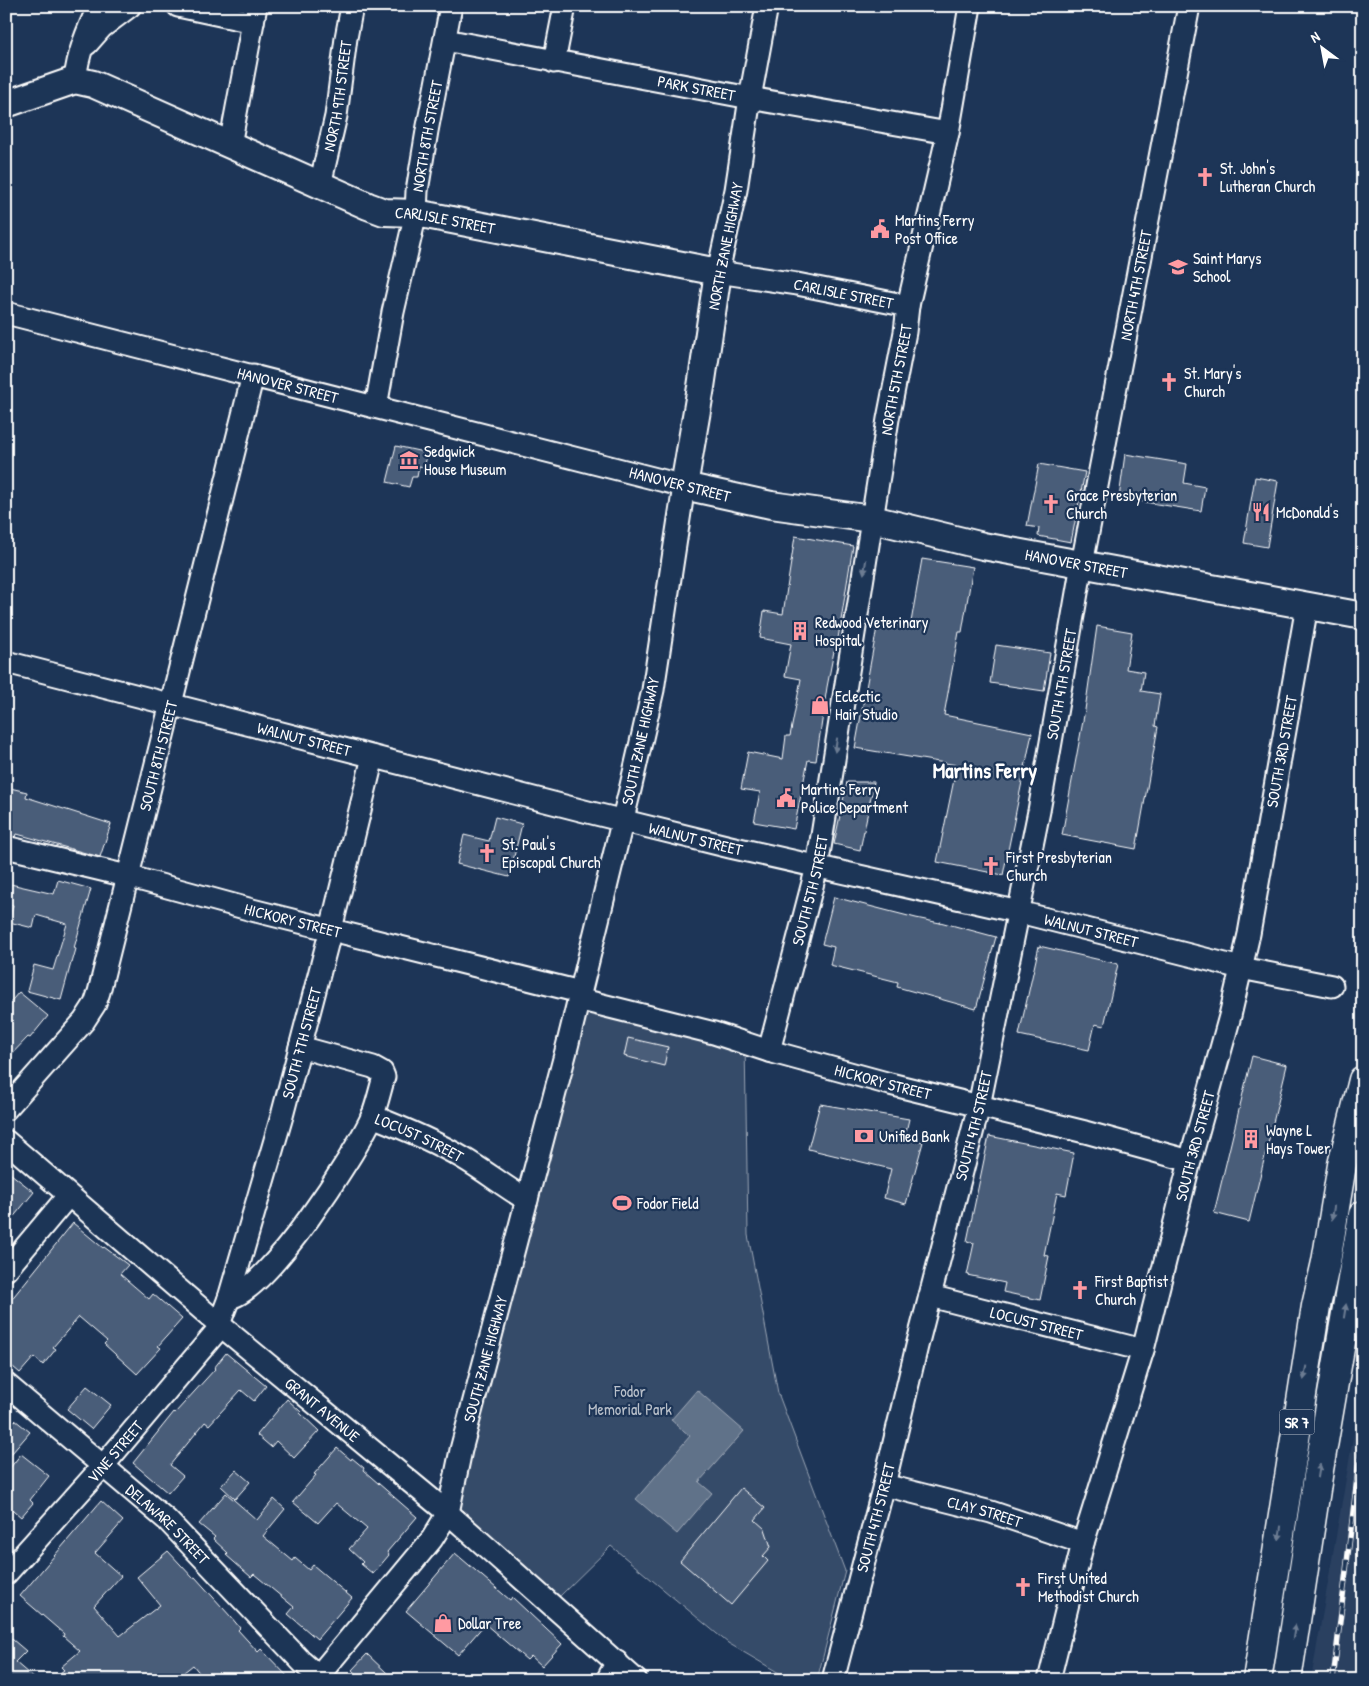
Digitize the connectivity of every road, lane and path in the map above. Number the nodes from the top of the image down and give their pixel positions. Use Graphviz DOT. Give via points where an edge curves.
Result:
graph roads {
  1 [pos="99,6"];
  2 [pos="130,6"];
  3 [pos="178,6"];
  4 [pos="352,6"];
  5 [pos="565,6"];
  6 [pos="767,6"];
  7 [pos="970,6"];
  8 [pos="1189,6"];
  9 [pos="451,9"];
  10 [pos="254,14"];
  11 [pos="445,40"];
  12 [pos="79,53"];
  13 [pos="554,62"];
  14 [pos="75,80"];
  15 [pos="750,98"];
  16 [pos="6,104"];
  17 [pos="948,133"];
  18 [pos="230,145"];
  19 [pos="320,185"];
  20 [pos="416,213"];
  21 [pos="718,272"];
  22 [pos="908,306"];
  23 [pos="6,313"];
  24 [pos="253,375"];
  25 [pos="376,407"];
  26 [pos="684,486"];
  27 [pos="872,519"];
  28 [pos="1082,564"];
  29 [pos="1307,606"];
  30 [pos="1363,616"];
  31 [pos="6,662"];
  32 [pos="172,705"];
  33 [pos="373,757"];
  34 [pos="622,820"];
  35 [pos="6,847"];
  36 [pos="817,867"];
  37 [pos="128,876"];
  38 [pos="1019,912"];
  39 [pos="331,929"];
  40 [pos="1242,968"];
  41 [pos="1332,986"];
  42 [pos="579,996"];
  43 [pos="300,1047"];
  44 [pos="769,1051"];
  45 [pos="1363,1080"];
  46 [pos="978,1106"];
  47 [pos="6,1109"];
  48 [pos="372,1116"];
  49 [pos="6,1141"];
  50 [pos="1190,1162"];
  51 [pos="68,1196"];
  52 [pos="527,1200"];
  53 [pos="1363,1215"];
  54 [pos="6,1270"];
  55 [pos="930,1296"];
  56 [pos="229,1298"];
  57 [pos="220,1324"];
  58 [pos="1143,1350"];
  59 [pos="6,1384"];
  60 [pos="103,1466"];
  61 [pos="884,1485"];
  62 [pos="448,1513"];
  63 [pos="1083,1543"];
  64 [pos="6,1574"];
  65 [pos="612,1671"];
  66 [pos="316,1678"];
  67 [pos="636,1680"];
  68 [pos="834,1680"];
  69 [pos="1049,1680"];
  70 [pos="1257,1680"];
  71 [pos="1287,1680"];
  1 -- 12 [label="street"];
  2 -- 12 [label="street" via="102,27"];
  3 -- 10 [label="street"];
  4 -- 19 [label="street, NORTH 9TH STREET" via="336,116"];
  5 -- 13 [label="street"];
  6 -- 15 [label="street, NORTH ZANE HIGHWAY"];
  7 -- 17 [label="street, NORTH 5TH STREET"];
  8 -- 28 [label="street, NORTH 4TH STREET"];
  9 -- 11 [label="street, NORTH 8TH STREET"];
  10 -- 18 [label="street"];
  11 -- 13 [label="street, PARK STREET"];
  11 -- 20 [label="street, NORTH 8TH STREET" via="427,131"];
  12 -- 14 [label="street"];
  13 -- 15 [label="street, PARK STREET"];
  14 -- 16 [label="main road"];
  14 -- 18 [label="main road, CARLISLE STREET" via="93,84"];
  15 -- 17 [label="street, PARK STREET"];
  15 -- 21 [label="street, NORTH ZANE HIGHWAY" via="736,190"];
  17 -- 22 [label="street, NORTH 5TH STREET"];
  18 -- 19 [label="main road, CARLISLE STREET"];
  19 -- 20 [label="main road, CARLISLE STREET" via="384,212"];
  20 -- 21 [label="main road, CARLISLE STREET"];
  20 -- 25 [label="street, NORTH 8TH STREET" via="393,312"];
  21 -- 22 [label="street, CARLISLE STREET"];
  21 -- 26 [label="main road, NORTH ZANE HIGHWAY"];
  22 -- 27 [label="street, NORTH 5TH STREET"];
  23 -- 24 [label="street, HANOVER STREET"];
  24 -- 25 [label="street, HANOVER STREET"];
  24 -- 32 [label="street, SOUTH 8TH STREET"];
  25 -- 26 [label="street, HANOVER STREET"];
  26 -- 27 [label="main road, HANOVER STREET" via="771,505"];
  26 -- 34 [label="street, SOUTH ZANE HIGHWAY" via="652,690"];
  27 -- 28 [label="main road, HANOVER STREET" via="983,546"];
  27 -- 36 [label="street, SOUTH 5TH STREET, one-way"];
  28 -- 29 [label="main road, HANOVER STREET"];
  28 -- 38 [label="street, SOUTH 4TH STREET" via="1040,811"];
  29 -- 30 [label="main road, HANOVER STREET"];
  29 -- 40 [label="street, SOUTH 3RD STREET"];
  31 -- 32 [label="street, WALNUT STREET"];
  32 -- 33 [label="street, WALNUT STREET"];
  32 -- 37 [label="street, SOUTH 8TH STREET"];
  33 -- 34 [label="street, WALNUT STREET"];
  33 -- 39 [label="street, SOUTH 7TH STREET"];
  34 -- 36 [label="street, WALNUT STREET"];
  34 -- 42 [label="street, SOUTH ZANE HIGHWAY"];
  35 -- 37 [label="street, HICKORY STREET"];
  36 -- 38 [label="street, WALNUT STREET"];
  36 -- 44 [label="street, SOUTH 5TH STREET"];
  37 -- 39 [label="street, HICKORY STREET"];
  37 -- 47 [label="street, SOUTH 8TH STREET" via="92,1009"];
  38 -- 40 [label="street, WALNUT STREET"];
  38 -- 46 [label="street, SOUTH 4TH STREET"];
  39 -- 42 [label="street, HICKORY STREET"];
  39 -- 43 [label="street, SOUTH 7TH STREET"];
  40 -- 41 [label="street, WALNUT STREET"];
  40 -- 50 [label="street, SOUTH 3RD STREET"];
  42 -- 44 [label="street, HICKORY STREET"];
  42 -- 52 [label="street, SOUTH ZANE HIGHWAY"];
  43 -- 48 [label="street, LOCUST STREET" via="382,1072 384,1077"];
  43 -- 56 [label="street, SOUTH 7TH STREET"];
  44 -- 46 [label="street, HICKORY STREET"];
  45 -- 70 [label="highway, SR 7, one-way" via="1342,1165 1316,1306"];
  46 -- 50 [label="street, HICKORY STREET"];
  46 -- 55 [label="street, SOUTH 4TH STREET"];
  48 -- 52 [label="street, LOCUST STREET" via="463,1158"];
  48 -- 56 [label="street" via="295,1238 254,1284 241,1295"];
  49 -- 51 [label="street, GRANT AVENUE"];
  50 -- 58 [label="street, SOUTH 3RD STREET"];
  51 -- 54 [label="street"];
  51 -- 57 [label="street, GRANT AVENUE"];
  52 -- 62 [label="street, SOUTH ZANE HIGHWAY" via="461,1450"];
  71 -- 53 [label="highway, SR 7, one-way"];
  55 -- 58 [label="street, LOCUST STREET"];
  55 -- 61 [label="street, SOUTH 4TH STREET"];
  56 -- 57 [label="street, SOUTH 7TH STREET"];
  57 -- 60 [label="street, VINE STREET"];
  57 -- 62 [label="street, GRANT AVENUE"];
  58 -- 63 [label="street, SOUTH 3RD STREET"];
  59 -- 60 [label="street, DELAWARE STREET"];
  60 -- 64 [label="street, VINE STREET"];
  60 -- 66 [label="street, DELAWARE STREET" via="167,1520"];
  61 -- 63 [label="street, CLAY STREET" via="991,1512"];
  61 -- 68 [label="street, SOUTH 4TH STREET"];
  62 -- 65 [label="street, GRANT AVENUE"];
  62 -- 66 [label="street, SOUTH ZANE HIGHWAY" via="432,1539"];
  63 -- 69 [label="street, SOUTH 3RD STREET"];
  65 -- 67 [label="street, GRANT AVENUE"];
}
